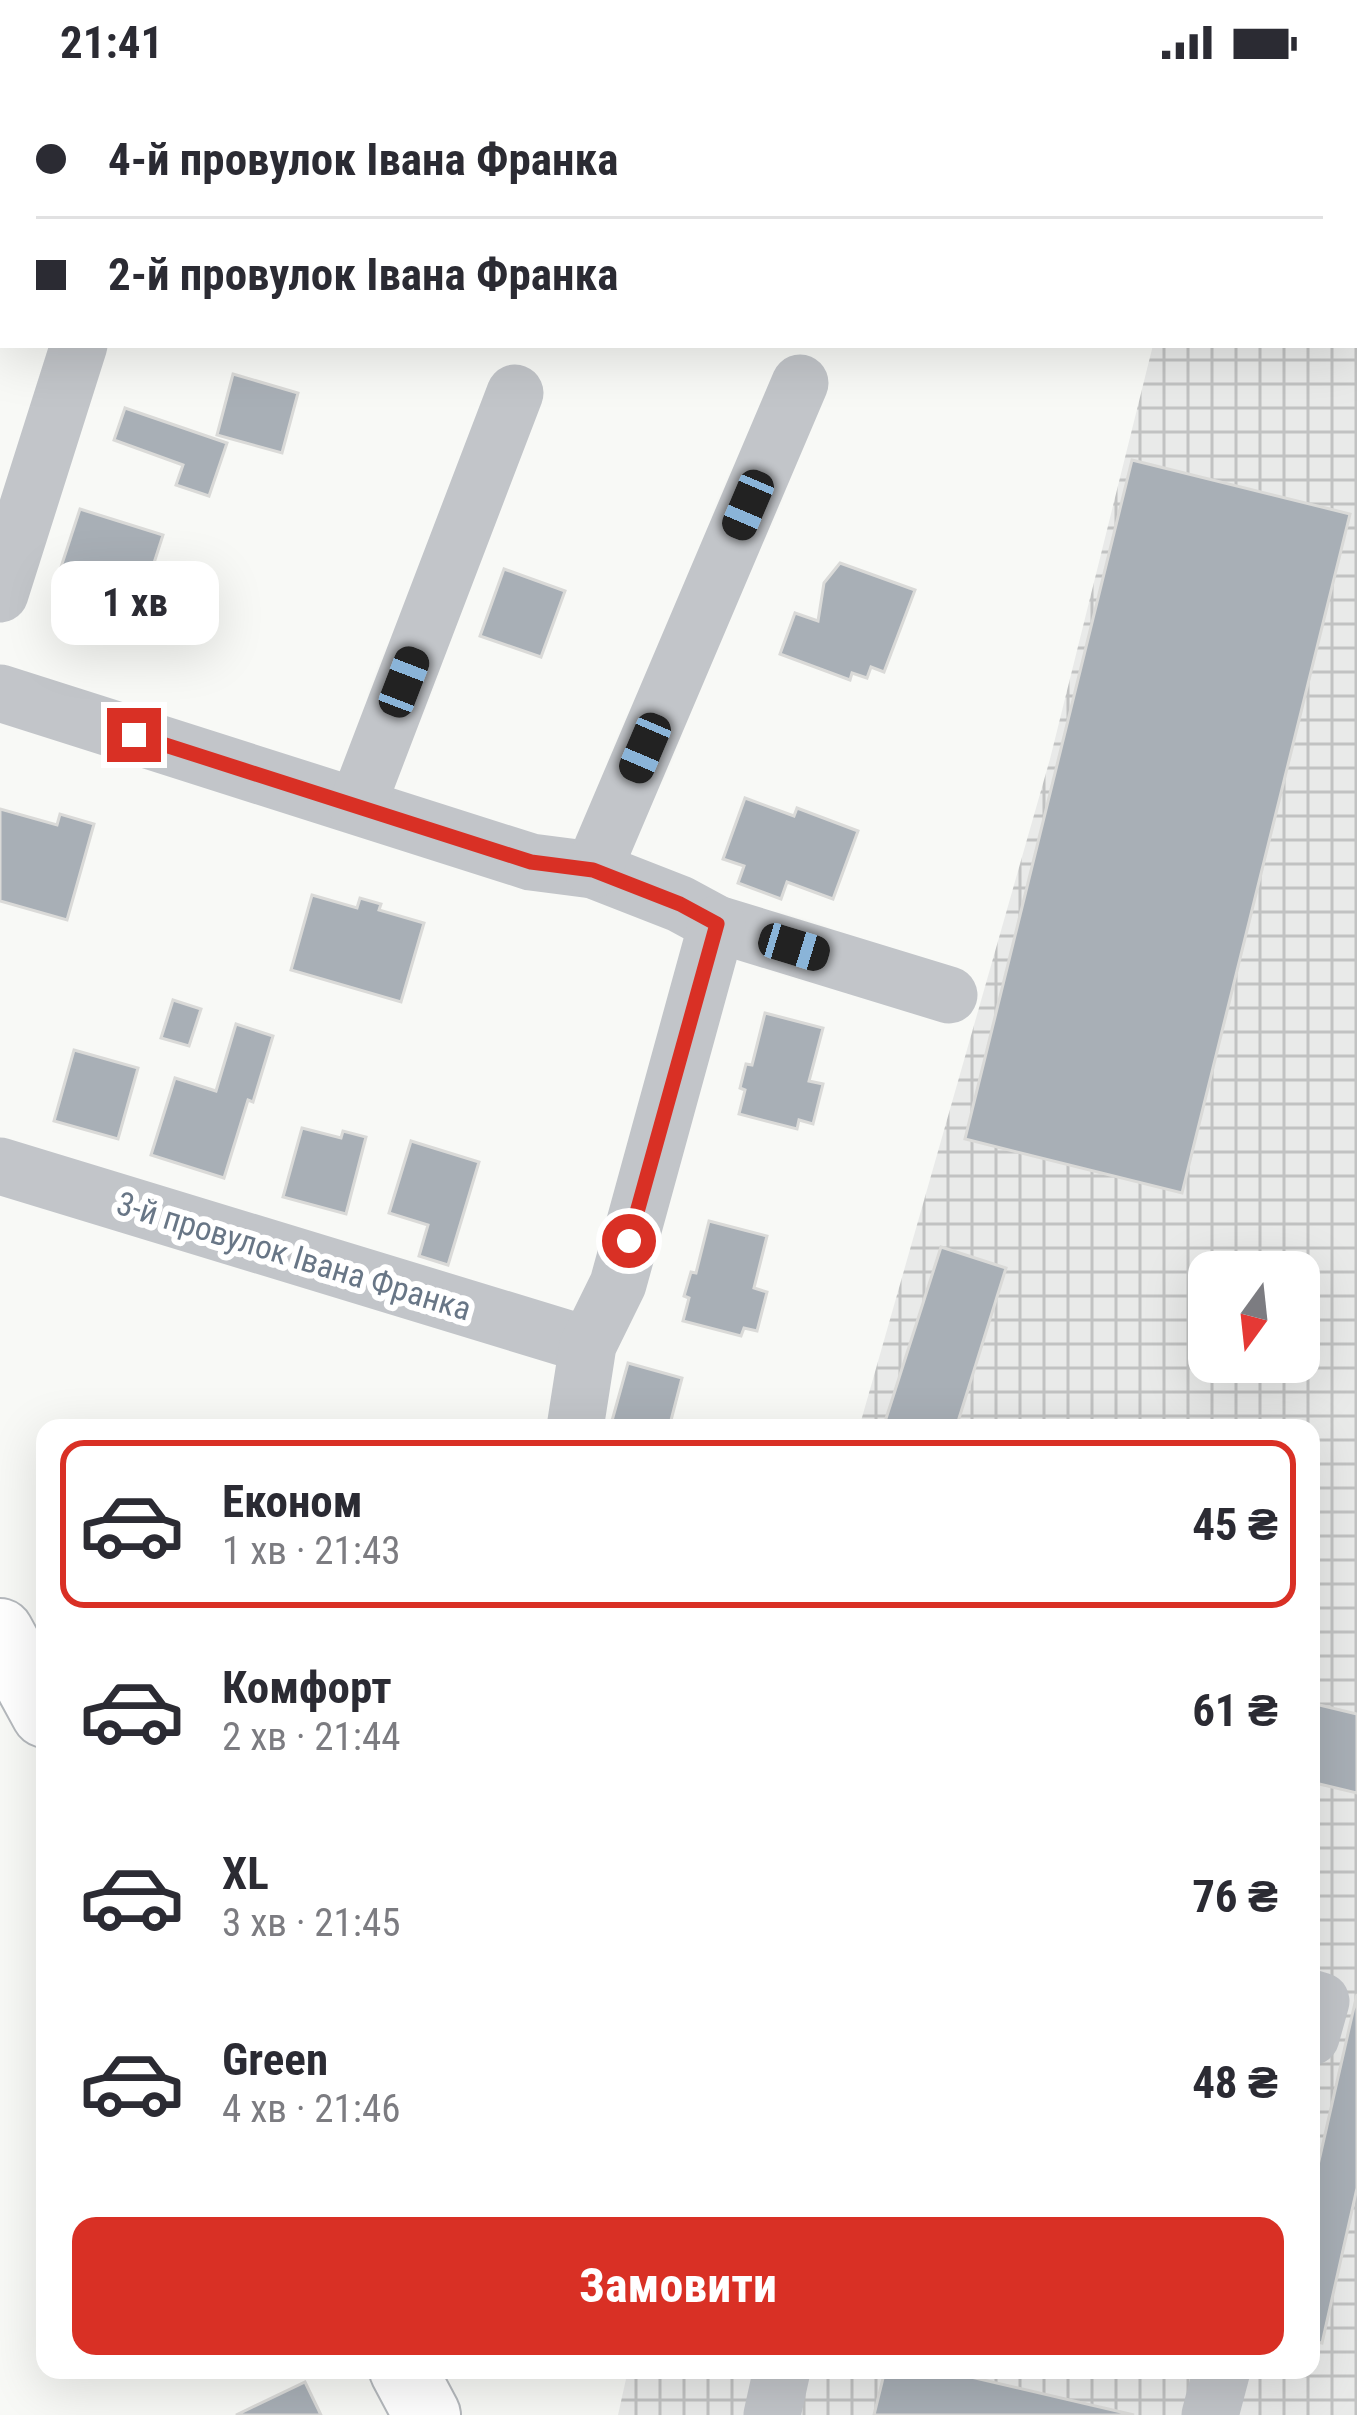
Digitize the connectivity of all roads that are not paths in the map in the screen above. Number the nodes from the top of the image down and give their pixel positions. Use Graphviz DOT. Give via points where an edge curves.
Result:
graph roads {
  1 [pos="78,348"];
  2 [pos="800,383"];
  3 [pos="515,393"];
  4 [pos="0,593"];
  5 [pos="0,693"];
  6 [pos="357,806"];
  7 [pos="593,870"];
  8 [pos="717,924"];
  9 [pos="949,995"];
  10 [pos="0,1166"];
  11 [pos="588,1345"];
  12 [pos="576,1419"];
  13 [pos="0,1632"];
  14 [pos="36,1698"];
  15 [pos="408,2379"];
  16 [pos="780,2379"];
  17 [pos="1220,2379"];
  18 [pos="427,2415"];
  19 [pos="772,2415"];
  20 [pos="1210,2415"];
  1 -- 4 [label="street"];
  2 -- 7 [label="street"];
  3 -- 6 [label="street"];
  5 -- 6 [label="street"];
  6 -- 7 [label="street" via="531,862"];
  7 -- 8 [label="street"];
  8 -- 9 [label="street"];
  8 -- 11 [label="street" via="618,1284"];
  10 -- 11 [label="street, 3-й провулок Івана Франка"];
  11 -- 12 [label="street"];
  13 -- 14 [label="main road"];
  15 -- 18 [label="main road"];
  16 -- 19 [label="street"];
  17 -- 20 [label="street"];
}
